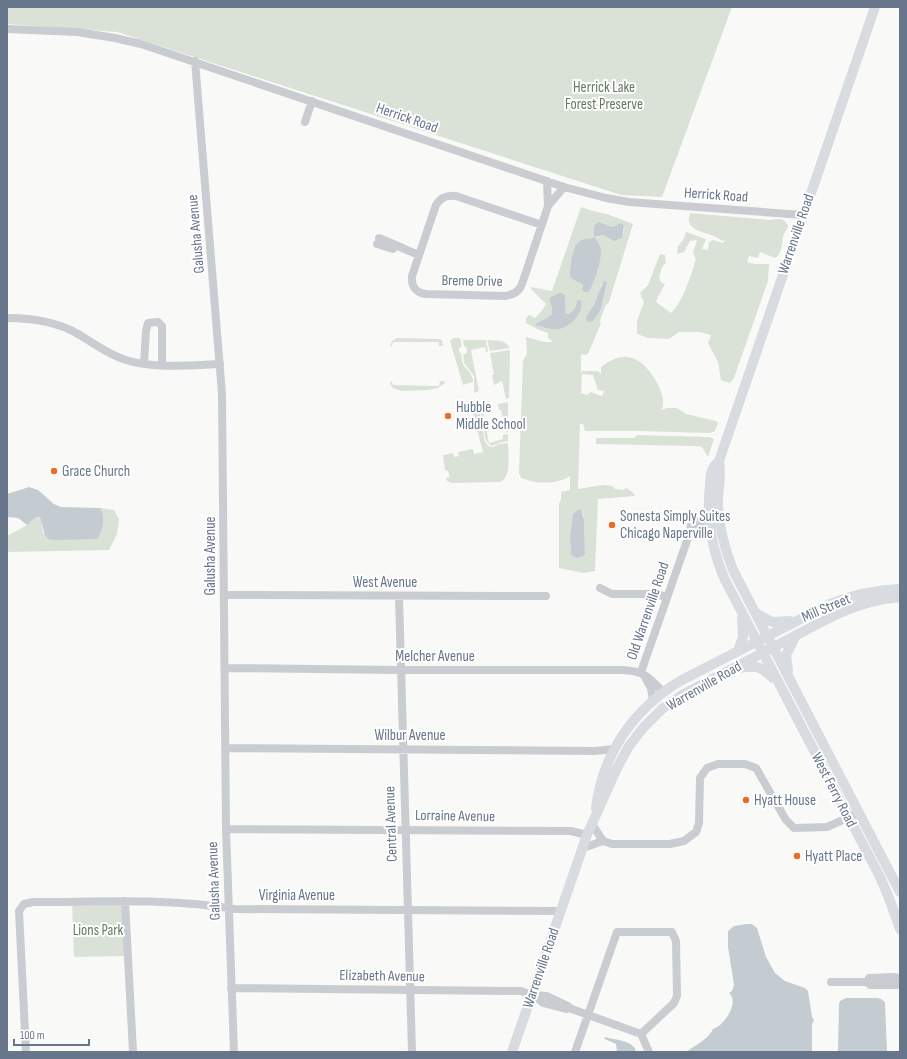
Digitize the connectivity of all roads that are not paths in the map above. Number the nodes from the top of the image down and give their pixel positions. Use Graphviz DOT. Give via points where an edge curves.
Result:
graph roads {
  1 [pos="875,7"];
  2 [pos="7,29"];
  3 [pos="195,61"];
  4 [pos="312,101"];
  5 [pos="305,122"];
  6 [pos="547,181"];
  7 [pos="564,187"];
  8 [pos="548,206"];
  9 [pos="803,215"];
  10 [pos="542,225"];
  11 [pos="378,241"];
  12 [pos="419,255"];
  13 [pos="7,318"];
  14 [pos="144,364"];
  15 [pos="220,364"];
  16 [pos="162,365"];
  17 [pos="714,521"];
  18 [pos="600,588"];
  19 [pos="900,589"];
  20 [pos="224,594"];
  21 [pos="399,596"];
  22 [pos="546,596"];
  23 [pos="667,597"];
  24 [pos="900,597"];
  25 [pos="741,612"];
  26 [pos="756,613"];
  27 [pos="798,620"];
  28 [pos="797,634"];
  29 [pos="768,636"];
  30 [pos="757,642"];
  31 [pos="773,647"];
  32 [pos="738,651"];
  33 [pos="762,652"];
  34 [pos="225,668"];
  35 [pos="400,670"];
  36 [pos="729,670"];
  37 [pos="643,674"];
  38 [pos="788,675"];
  39 [pos="778,682"];
  40 [pos="663,692"];
  41 [pos="653,701"];
  42 [pos="629,746"];
  43 [pos="226,748"];
  44 [pos="403,749"];
  45 [pos="614,749"];
  46 [pos="595,751"];
  47 [pos="608,762"];
  48 [pos="859,812"];
  49 [pos="848,818"];
  50 [pos="593,820"];
  51 [pos="226,829"];
  52 [pos="406,829"];
  53 [pos="587,835"];
  54 [pos="603,840"];
  55 [pos="583,848"];
  56 [pos="900,892"];
  57 [pos="124,902"];
  58 [pos="228,908"];
  59 [pos="408,909"];
  60 [pos="561,911"];
  61 [pos="900,929"];
  62 [pos="900,979"];
  63 [pos="831,982"];
  64 [pos="867,982"];
  65 [pos="900,984"];
  66 [pos="232,988"];
  67 [pos="410,990"];
  68 [pos="532,995"];
  69 [pos="588,1015"];
  70 [pos="641,1034"];
  71 [pos="26,1052"];
  72 [pos="133,1052"];
  73 [pos="234,1052"];
  74 [pos="412,1052"];
  75 [pos="512,1052"];
  76 [pos="575,1052"];
  77 [pos="649,1052"];
  1 -- 9 [label="main road, Warrenville Road"];
  2 -- 3 [label="street, Herrick Road" via="97,34 141,44"];
  3 -- 4 [label="street, Herrick Road"];
  3 -- 15 [label="street, Galusha Avenue"];
  4 -- 5 [label="street"];
  4 -- 6 [label="street, Herrick Road"];
  6 -- 7 [label="street, Herrick Road"];
  6 -- 8 [label="street, Breme Drive"];
  7 -- 8 [label="street, Breme Drive"];
  7 -- 9 [label="street, Herrick Road" via="629,202"];
  8 -- 10 [label="street, Breme Drive"];
  9 -- 17 [label="main road, Warrenville Road" via="719,461 713,468 709,501"];
  10 -- 12 [label="street, Breme Drive" via="456,196 447,196 436,205"];
  10 -- 12 [label="street, Breme Drive" via="522,284 512,295 422,294 414,288 412,280"];
  11 -- 12 [label="street" via="400,246"];
  13 -- 14 [label="street" via="30,318 54,323 77,333 105,352 127,361"];
  14 -- 16 [label="street"];
  14 -- 16 [label="street" via="148,323 156,321 162,326"];
  15 -- 16 [label="street"];
  15 -- 20 [label="street, Galusha Avenue"];
  17 -- 23 [label="street, Old Warrenville Road" via="703,520 694,523 690,529"];
  17 -- 25 [label="main road, Warrenville Road" via="713,546 721,572"];
  17 -- 26 [label="main road, Warrenville Road" via="729,559"];
  18 -- 23 [label="street" via="612,594 655,594"];
  19 -- 27 [label="main road, Mill Street" via="881,590 844,598"];
  20 -- 21 [label="street, West Avenue"];
  20 -- 34 [label="street, Galusha Avenue"];
  21 -- 22 [label="street, West Avenue"];
  21 -- 35 [label="street, Central Avenue"];
  23 -- 37 [label="street, Old Warrenville Road"];
  24 -- 28 [label="main road, Mill Street" via="853,607"];
  25 -- 30 [label="main road, Warrenville Road"];
  25 -- 32 [label="main road" via="744,632"];
  26 -- 27 [label="main road" via="776,622"];
  26 -- 29 [label="main road, Warrenville Road"];
  27 -- 29 [label="main road, Mill Street"];
  28 -- 31 [label="main road, Mill Street"];
  28 -- 38 [label="main road" via="786,655"];
  29 -- 30 [label="main road, Mill Street"];
  29 -- 31 [label="main road, West Ferry Road"];
  30 -- 32 [label="main road, Warrenville Road"];
  30 -- 33 [label="main road, Warrenville Road"];
  31 -- 33 [label="main road, Mill Street"];
  31 -- 38 [label="main road, West Ferry Road"];
  32 -- 40 [label="main road, Warrenville Road"];
  33 -- 36 [label="main road, Warrenville Road"];
  33 -- 39 [label="main road, West Ferry Road"];
  34 -- 35 [label="street, Melcher Avenue"];
  34 -- 43 [label="street, Galusha Avenue"];
  35 -- 37 [label="street, Melcher Avenue" via="623,670"];
  35 -- 44 [label="street, Central Avenue"];
  36 -- 39 [label="main road" via="754,666 764,670"];
  36 -- 42 [label="main road, Warrenville Road" via="673,700 653,717"];
  37 -- 40 [label="street"];
  37 -- 41 [label="street" via="651,688"];
  38 -- 48 [label="main road, West Ferry Road"];
  39 -- 49 [label="main road, West Ferry Road"];
  40 -- 41 [label="main road, Warrenville Road"];
  40 -- 42 [label="main road" via="660,701 630,734"];
  41 -- 45 [label="main road, Warrenville Road" via="630,725"];
  42 -- 50 [label="main road, Warrenville Road"];
  43 -- 44 [label="street, Wilbur Avenue"];
  43 -- 51 [label="street, Galusha Avenue"];
  44 -- 46 [label="street, Wilbur Avenue"];
  44 -- 52 [label="street, Central Avenue"];
  45 -- 46 [label="street, Wilbur Avenue"];
  45 -- 47 [label="main road, Warrenville Road"];
  46 -- 47 [label="street" via="605,756"];
  47 -- 50 [label="main road, Warrenville Road"];
  48 -- 49 [label="street"];
  48 -- 56 [label="main road, West Ferry Road"];
  49 -- 54 [label="street" via="827,827 794,828 786,820 756,768 745,764 718,764 706,768 702,774 699,822 696,832 689,839 670,844 615,844"];
  49 -- 61 [label="main road, West Ferry Road" via="884,887"];
  50 -- 53 [label="main road, Warrenville Road"];
  50 -- 54 [label="street"];
  51 -- 52 [label="street, Lorraine Avenue"];
  51 -- 58 [label="street, Galusha Avenue"];
  52 -- 53 [label="street, Lorraine Avenue" via="571,831"];
  52 -- 59 [label="street, Central Avenue"];
  53 -- 55 [label="main road, Warrenville Road"];
  54 -- 55 [label="street"];
  55 -- 60 [label="main road, Warrenville Road"];
  57 -- 58 [label="street, Virginia Avenue" via="178,902"];
  57 -- 71 [label="street, Virginia Avenue" via="24,904 19,912"];
  57 -- 72 [label="street"];
  58 -- 59 [label="street, Virginia Avenue"];
  58 -- 66 [label="street, Galusha Avenue"];
  59 -- 60 [label="street, Virginia Avenue"];
  59 -- 67 [label="street, Central Avenue"];
  60 -- 68 [label="main road, Warrenville Road"];
  62 -- 64 [label="street" via="869,978"];
  63 -- 64 [label="street"];
  64 -- 65 [label="street" via="870,985"];
  66 -- 67 [label="street, Elizabeth Avenue"];
  66 -- 73 [label="street, Galusha Avenue"];
  67 -- 68 [label="street, Elizabeth Avenue" via="521,991"];
  67 -- 74 [label="street, Central Avenue"];
  68 -- 69 [label="street, Elizabeth Avenue" via="543,1003"];
  68 -- 75 [label="main road, Warrenville Road"];
  69 -- 70 [label="street, Elizabeth Avenue"];
  69 -- 70 [label="street" via="617,932 672,932 676,941 677,996"];
  69 -- 76 [label="street"];
  70 -- 77 [label="street"];
}
